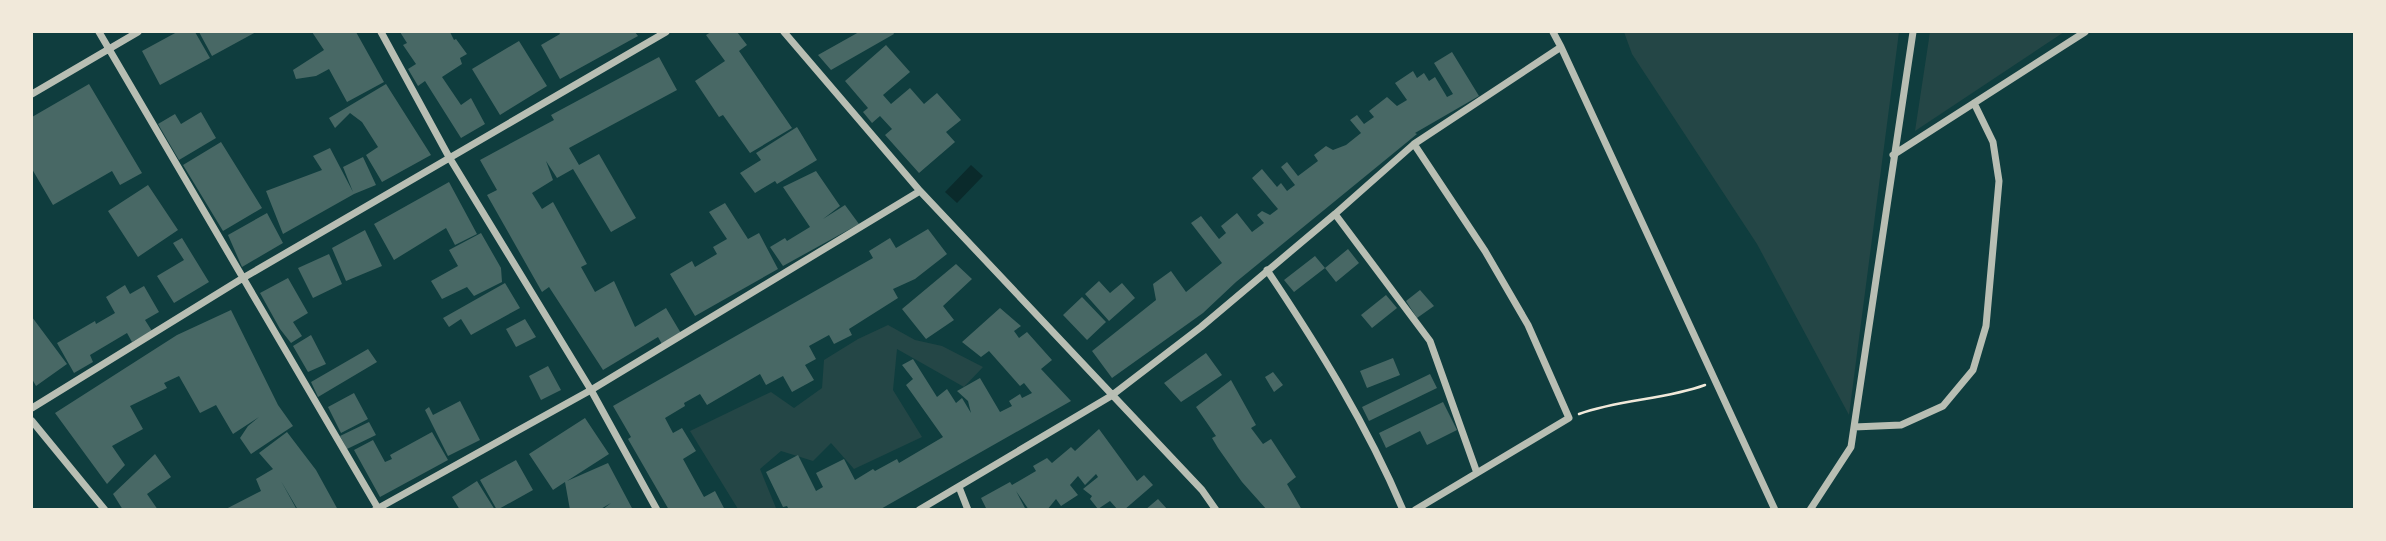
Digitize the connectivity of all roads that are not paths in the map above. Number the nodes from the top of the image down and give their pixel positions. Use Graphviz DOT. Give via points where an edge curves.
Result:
graph roads {
  1 [pos="99,32"];
  2 [pos="138,32"];
  3 [pos="381,32"];
  4 [pos="666,32"];
  5 [pos="784,32"];
  6 [pos="1553,32"];
  7 [pos="1913,32"];
  8 [pos="2085,32"];
  9 [pos="1561,47"];
  10 [pos="110,48"];
  11 [pos="32,94"];
  12 [pos="1974,103"];
  13 [pos="1414,144"];
  14 [pos="1893,155"];
  15 [pos="449,157"];
  16 [pos="920,191"];
  17 [pos="1335,214"];
  18 [pos="1267,270"];
  19 [pos="243,278"];
  20 [pos="591,390"];
  21 [pos="1111,396"];
  22 [pos="32,408"];
  23 [pos="32,421"];
  24 [pos="1854,426"];
  25 [pos="1477,473"];
  26 [pos="959,487"];
  27 [pos="105,509"];
  28 [pos="377,509"];
  29 [pos="657,509"];
  30 [pos="919,509"];
  31 [pos="968,509"];
  32 [pos="1216,509"];
  33 [pos="1403,509"];
  34 [pos="1415,509"];
  35 [pos="1775,509"];
  36 [pos="1810,509"];
  1 -- 10 [label="street"];
  2 -- 10 [label="street"];
  3 -- 15 [label="street"];
  4 -- 15 [label="street"];
  5 -- 16 [label="street"];
  6 -- 9 [label="street"];
  7 -- 14 [label="street"];
  8 -- 12 [label="street"];
  9 -- 13 [label="street"];
  9 -- 35 [label="street"];
  10 -- 11 [label="street"];
  10 -- 19 [label="street"];
  12 -- 14 [label="street"];
  12 -- 24 [label="street" via="1993,142 1999,181 1986,326 1973,370 1943,406 1922,416 1901,425"];
  13 -- 17 [label="street"];
  13 -- 25 [label="street" via="1528,325 1569,418"];
  14 -- 24 [label="street"];
  15 -- 19 [label="street"];
  15 -- 20 [label="street"];
  16 -- 20 [label="street"];
  16 -- 21 [label="street"];
  17 -- 18 [label="street"];
  17 -- 25 [label="street" via="1430,341"];
  18 -- 21 [label="street"];
  18 -- 33 [label="street" via="1311,334"];
  19 -- 22 [label="street"];
  19 -- 28 [label="street"];
  20 -- 28 [label="street"];
  20 -- 29 [label="street"];
  21 -- 26 [label="street"];
  21 -- 32 [label="street"];
  23 -- 27 [label="street"];
  24 -- 36 [label="street" via="1851,447"];
  25 -- 34 [label="street"];
  26 -- 30 [label="street"];
  26 -- 31 [label="street"];
}
